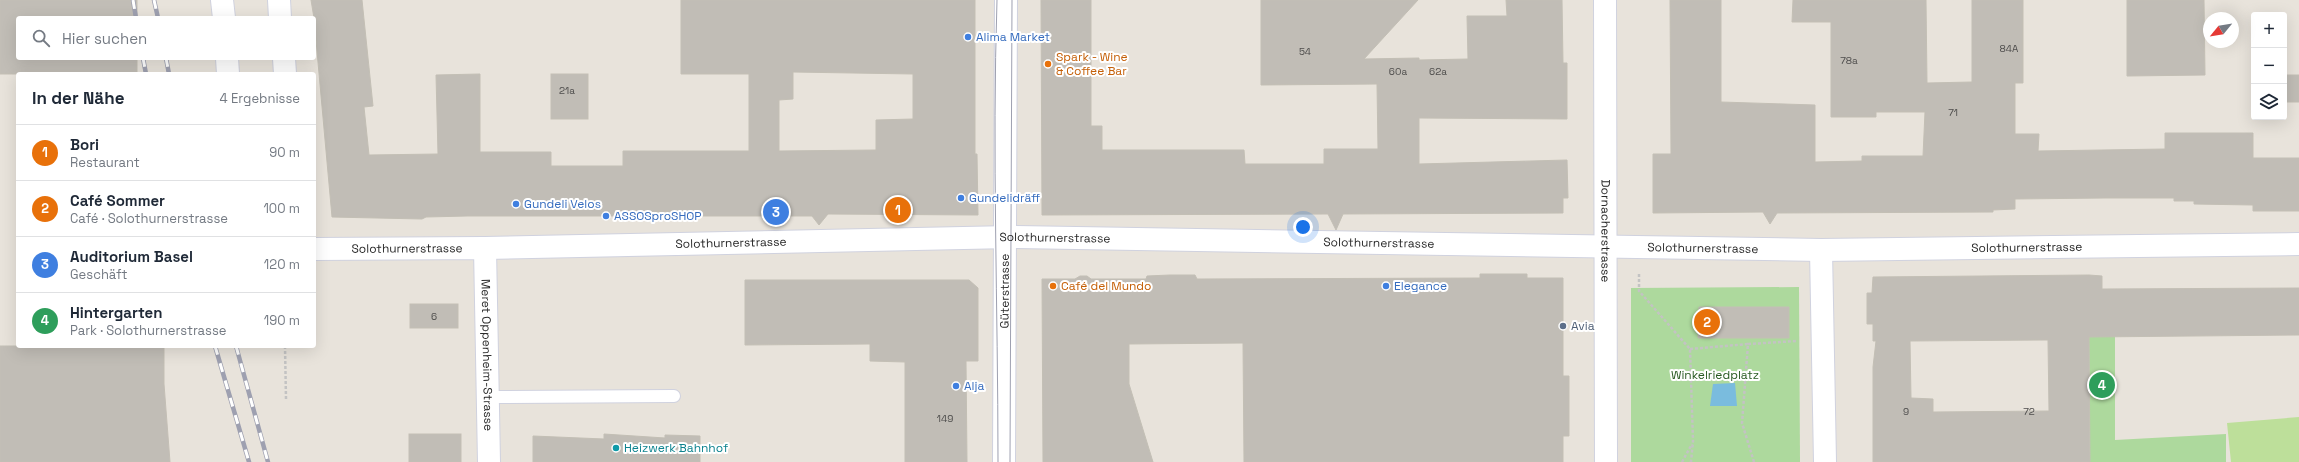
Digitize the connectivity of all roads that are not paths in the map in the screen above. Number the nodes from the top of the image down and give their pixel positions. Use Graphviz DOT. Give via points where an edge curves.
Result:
graph roads {
  1 [pos="222,0"];
  2 [pos="279,0"];
  3 [pos="1006,0"];
  4 [pos="1605,0"];
  5 [pos="224,16"];
  6 [pos="280,16"];
  7 [pos="227,60"];
  8 [pos="284,60"];
  9 [pos="228,72"];
  10 [pos="285,72"];
  11 [pos="1004,238"];
  12 [pos="2299,244"];
  13 [pos="1604,246"];
  14 [pos="485,248"];
  15 [pos="316,249"];
  16 [pos="1821,250"];
  17 [pos="674,396"];
  18 [pos="489,397"];
  19 [pos="489,462"];
  20 [pos="1004,462"];
  21 [pos="1606,462"];
  22 [pos="1825,462"];
  1 -- 5 [label="street"];
  2 -- 6 [label="street"];
  3 -- 11 [label="street, Güterstrasse"];
  4 -- 13 [label="street, Dornacherstrasse"];
  7 -- 9 [label="street"];
  8 -- 10 [label="street"];
  11 -- 13 [label="street, Solothurnerstrasse"];
  11 -- 14 [label="street, Solothurnerstrasse"];
  11 -- 20 [label="street, Güterstrasse"];
  12 -- 16 [label="street, Solothurnerstrasse"];
  13 -- 16 [label="street, Solothurnerstrasse"];
  13 -- 21 [label="street, Dornacherstrasse"];
  14 -- 15 [label="street, Solothurnerstrasse"];
  14 -- 18 [label="street, Meret Oppenheim-Strasse"];
  16 -- 22 [label="street"];
  17 -- 18 [label="lane"];
  18 -- 19 [label="street, Meret Oppenheim-Strasse"];
}
